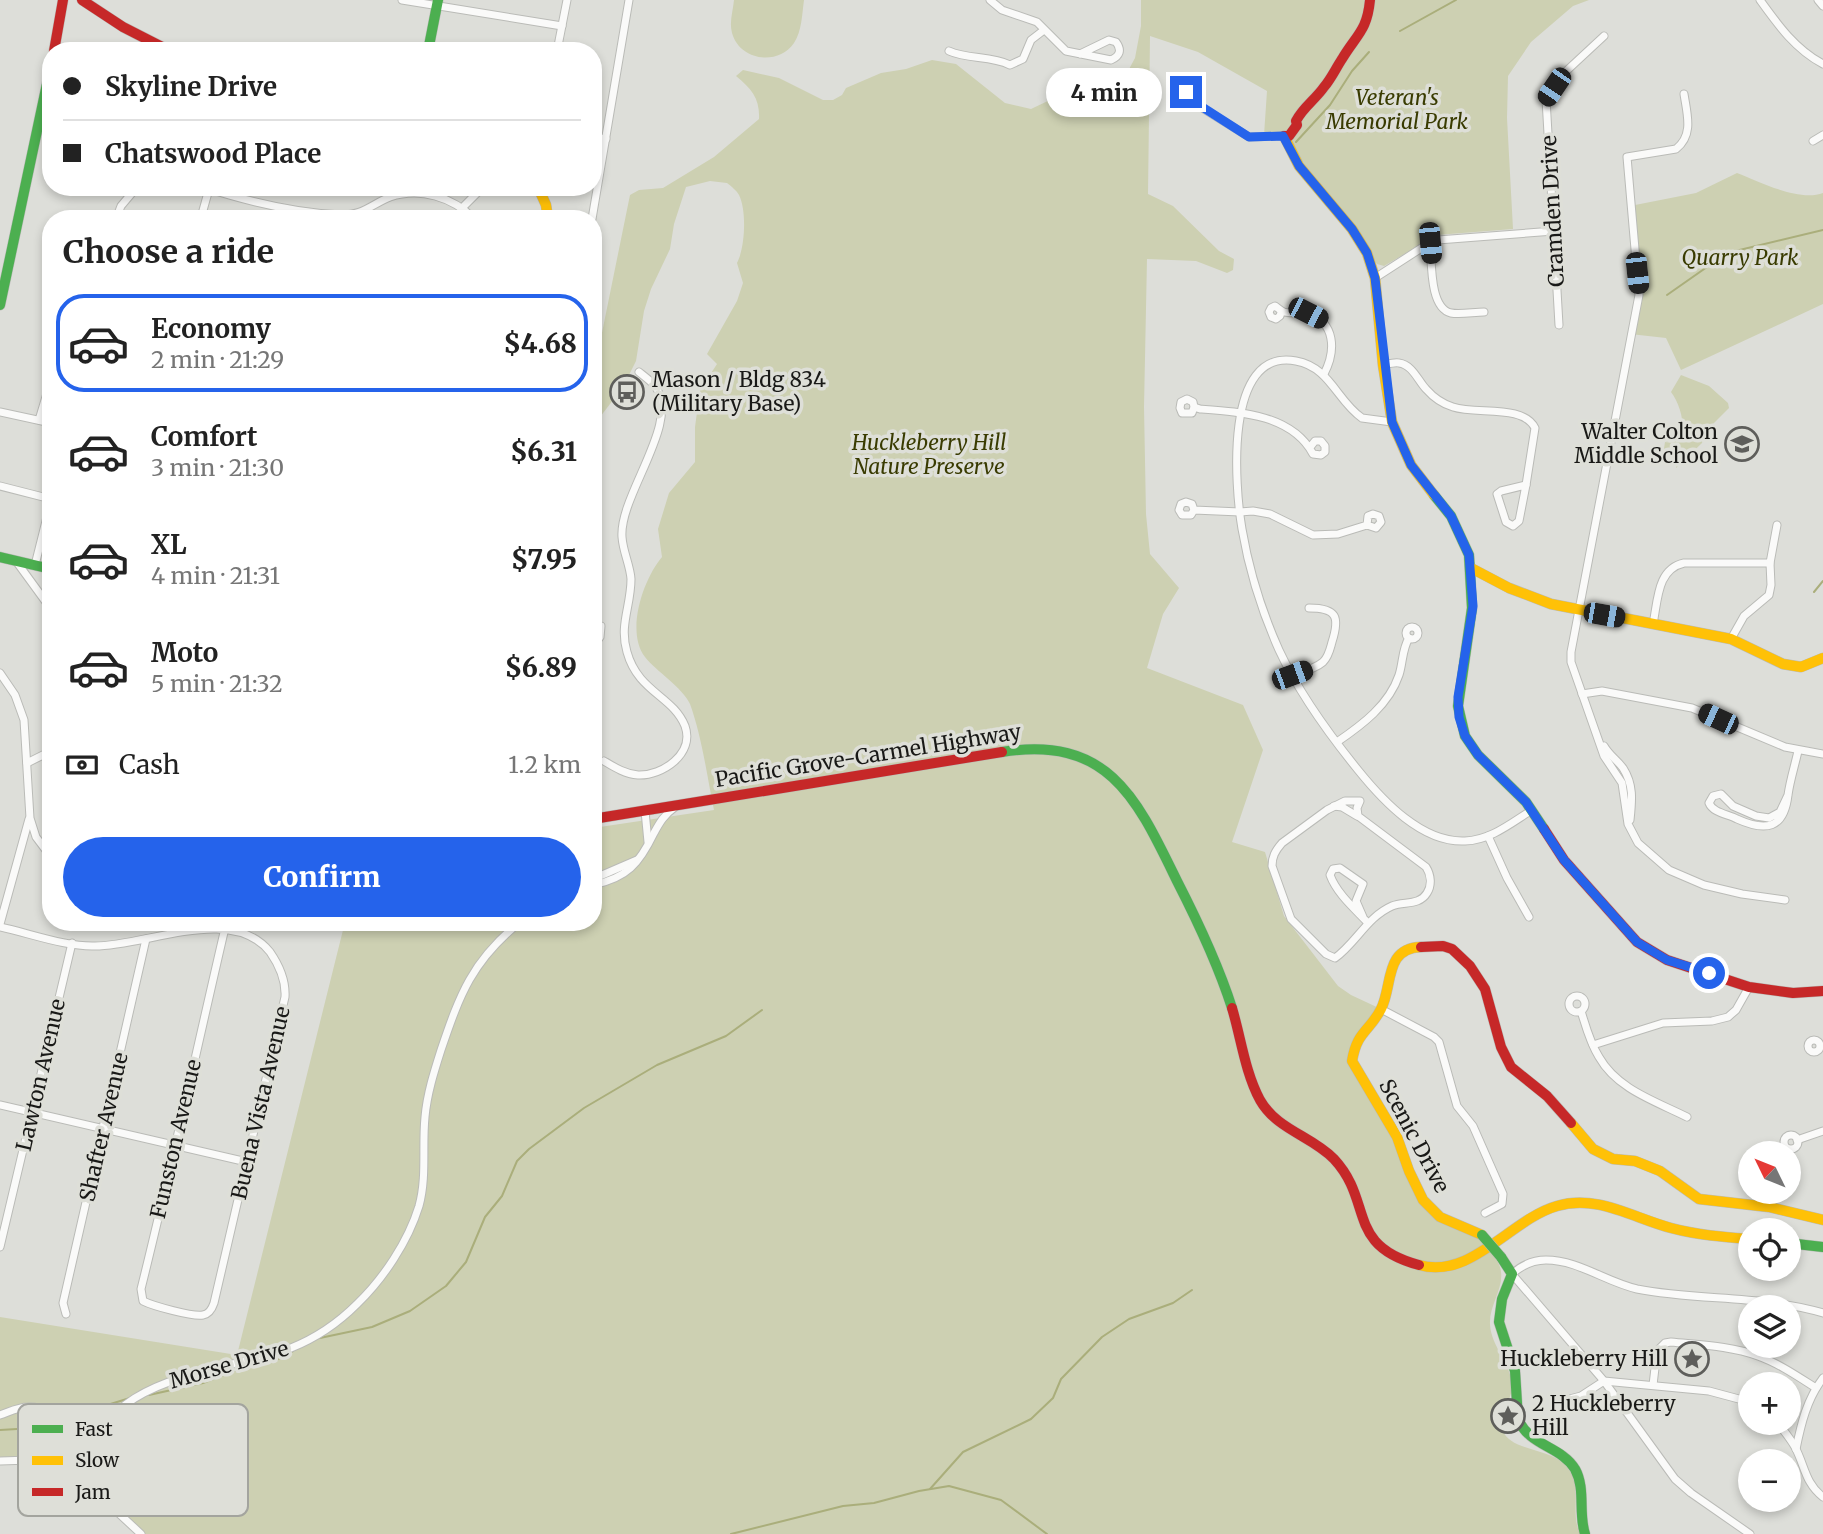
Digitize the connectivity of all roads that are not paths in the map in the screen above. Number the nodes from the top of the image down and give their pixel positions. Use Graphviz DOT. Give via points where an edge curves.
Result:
graph roads {
  1 [pos="63,0"];
  2 [pos="82,0"];
  3 [pos="402,0"];
  4 [pos="567,0"];
  5 [pos="629,0"];
  6 [pos="990,0"];
  7 [pos="1370,0"];
  8 [pos="1760,0"];
  9 [pos="1818,0"];
  10 [pos="437,3"];
  11 [pos="1823,6"];
  12 [pos="562,26"];
  13 [pos="1044,30"];
  14 [pos="1604,36"];
  15 [pos="56,42"];
  16 [pos="152,42"];
  17 [pos="430,42"];
  18 [pos="559,42"];
  19 [pos="950,51"];
  20 [pos="1080,54"];
  21 [pos="1823,64"];
  22 [pos="1684,94"];
  23 [pos="1196,103"];
  24 [pos="42,131"];
  25 [pos="1823,135"];
  26 [pos="1283,136"];
  27 [pos="602,138"];
  28 [pos="606,139"];
  29 [pos="1812,141"];
  30 [pos="602,162"];
  31 [pos="238,196"];
  32 [pos="395,196"];
  33 [pos="429,196"];
  34 [pos="474,196"];
  35 [pos="463,207"];
  36 [pos="300,210"];
  37 [pos="367,210"];
  38 [pos="466,210"];
  39 [pos="1554,231"];
  40 [pos="1430,243"];
  41 [pos="1375,278"];
  42 [pos="0,305"];
  43 [pos="1281,312"];
  44 [pos="1484,312"];
  45 [pos="1559,326"];
  46 [pos="1383,365"];
  47 [pos="639,372"];
  48 [pos="1324,374"];
  49 [pos="1195,407"];
  50 [pos="42,411"];
  51 [pos="0,412"];
  52 [pos="1241,412"];
  53 [pos="39,421"];
  54 [pos="42,422"];
  55 [pos="1392,422"];
  56 [pos="1311,446"];
  57 [pos="1526,485"];
  58 [pos="0,486"];
  59 [pos="42,498"];
  60 [pos="1194,510"];
  61 [pos="1240,512"];
  62 [pos="1367,525"];
  63 [pos="1777,525"];
  64 [pos="42,537"];
  65 [pos="1469,555"];
  66 [pos="0,557"];
  67 [pos="15,561"];
  68 [pos="1770,563"];
  69 [pos="35,565"];
  70 [pos="42,567"];
  71 [pos="1471,568"];
  72 [pos="1496,581"];
  73 [pos="1473,596"];
  74 [pos="42,597"];
  75 [pos="1309,608"];
  76 [pos="1579,610"];
  77 [pos="1653,624"];
  78 [pos="1409,638"];
  79 [pos="1731,639"];
  80 [pos="1823,657"];
  81 [pos="0,673"];
  82 [pos="1292,675"];
  83 [pos="1582,694"];
  84 [pos="1336,742"];
  85 [pos="1798,751"];
  86 [pos="1823,754"];
  87 [pos="42,756"];
  88 [pos="604,761"];
  89 [pos="27,763"];
  90 [pos="1374,790"];
  91 [pos="1788,795"];
  92 [pos="1360,801"];
  93 [pos="678,806"];
  94 [pos="1334,806"];
  95 [pos="1532,810"];
  96 [pos="645,811"];
  97 [pos="1357,816"];
  98 [pos="30,818"];
  99 [pos="602,818"];
  100 [pos="1488,836"];
  101 [pos="42,845"];
  102 [pos="648,846"];
  103 [pos="641,858"];
  104 [pos="602,875"];
  105 [pos="602,882"];
  106 [pos="1785,900"];
  107 [pos="1529,917"];
  108 [pos="1366,920"];
  109 [pos="0,925"];
  110 [pos="194,931"];
  111 [pos="225,931"];
  112 [pos="240,931"];
  113 [pos="510,931"];
  114 [pos="146,939"];
  115 [pos="72,943"];
  116 [pos="1749,987"];
  117 [pos="1823,991"];
  118 [pos="1381,1009"];
  119 [pos="1581,1012"];
  120 [pos="1593,1045"];
  121 [pos="0,1105"];
  122 [pos="32,1113"];
  123 [pos="1687,1117"];
  124 [pos="103,1130"];
  125 [pos="1823,1130"];
  126 [pos="1797,1140"];
  127 [pos="175,1145"];
  128 [pos="247,1162"];
  129 [pos="1485,1213"];
  130 [pos="1823,1220"];
  131 [pos="1738,1238"];
  132 [pos="1801,1244"];
  133 [pos="0,1247"];
  134 [pos="1823,1247"];
  135 [pos="1513,1274"];
  136 [pos="1823,1313"];
  137 [pos="65,1314"];
  138 [pos="197,1315"];
  139 [pos="1823,1378"];
  140 [pos="1604,1381"];
  141 [pos="1653,1385"];
  142 [pos="1816,1388"];
  143 [pos="1738,1399"];
  144 [pos="1562,1401"];
  145 [pos="130,1404"];
  146 [pos="18,1409"];
  147 [pos="0,1415"];
  148 [pos="1786,1435"];
  149 [pos="1796,1449"];
  150 [pos="18,1460"];
  151 [pos="0,1461"];
  152 [pos="1801,1462"];
  153 [pos="1823,1497"];
  154 [pos="122,1516"];
  155 [pos="141,1534"];
  156 [pos="1585,1534"];
  157 [pos="1750,1534"];
  1 -- 15 [label="street"];
  2 -- 16 [label="street"];
  3 -- 10 [label="street"];
  4 -- 12 [label="street"];
  5 -- 28 [label="street"];
  6 -- 13 [label="street" via="1007,12 1033,19"];
  7 -- 26 [label="street" via="1362,32 1324,88 1302,109 1294,131"];
  8 -- 21 [label="street" via="1792,41"];
  9 -- 11 [label="street"];
  10 -- 12 [label="street"];
  10 -- 17 [label="street"];
  12 -- 18 [label="street"];
  13 -- 19 [label="street" via="1031,40 1025,57 1010,65"];
  13 -- 20 [label="street" via="1060,47"];
  14 -- 39 [label="street, Cramden Drive" via="1562,75 1546,99"];
  20 -- 20 [label="street" via="1109,40 1120,50 1111,60"];
  22 -- 76 [label="street" via="1688,130 1682,144 1627,157 1639,295"];
  23 -- 26 [label="street" via="1249,137"];
  24 -- 42 [label="street"];
  25 -- 29 [label="street"];
  26 -- 41 [label="street" via="1299,166 1361,241"];
  27 -- 28 [label="street"];
  28 -- 30 [label="street"];
  31 -- 36 [label="street"];
  32 -- 37 [label="street"];
  33 -- 35 [label="street"];
  34 -- 35 [label="street"];
  35 -- 38 [label="street"];
  39 -- 40 [label="street"];
  39 -- 45 [label="street, Cramden Drive"];
  40 -- 41 [label="street"];
  40 -- 44 [label="street" via="1439,306 1450,313"];
  41 -- 46 [label="street"];
  43 -- 48 [label="street" via="1308,313 1329,328 1333,348"];
  46 -- 55 [label="street"];
  46 -- 57 [label="street" via="1405,365 1429,393 1456,408 1529,419 1535,428"];
  47 -- 88 [label="street" via="656,388 660,412 653,448 623,519 631,580 624,637 637,675 679,715 687,740 675,761 649,775 624,772"];
  48 -- 52 [label="street" via="1294,360 1266,366 1250,383"];
  48 -- 55 [label="street" via="1357,415"];
  49 -- 52 [label="street"];
  50 -- 53 [label="street"];
  51 -- 53 [label="street"];
  52 -- 56 [label="street" via="1281,422"];
  52 -- 61 [label="street"];
  53 -- 54 [label="street"];
  55 -- 65 [label="street" via="1411,465 1451,516"];
  57 -- 57 [label="street" via="1519,521 1513,526 1506,522 1497,495"];
  58 -- 59 [label="street"];
  60 -- 61 [label="street"];
  61 -- 62 [label="street" via="1270,514 1313,535 1339,534"];
  61 -- 82 [label="street" via="1253,579"];
  63 -- 68 [label="street"];
  64 -- 69 [label="street"];
  65 -- 71 [label="street"];
  65 -- 72 [label="street"];
  66 -- 67 [label="street"];
  67 -- 69 [label="street"];
  67 -- 74 [label="street"];
  68 -- 77 [label="street" via="1675,566 1663,576"];
  68 -- 79 [label="street" via="1769,595 1744,616"];
  69 -- 70 [label="street"];
  71 -- 72 [label="street"];
  71 -- 73 [label="street"];
  72 -- 73 [label="street" via="1480,585"];
  72 -- 76 [label="street" via="1538,600"];
  73 -- 95 [label="street" via="1458,697 1461,727 1478,755"];
  75 -- 82 [label="street" via="1333,613 1336,631 1325,660"];
  76 -- 77 [label="street"];
  76 -- 83 [label="street" via="1571,657"];
  77 -- 79 [label="street"];
  78 -- 84 [label="street" via="1389,695 1362,724"];
  79 -- 80 [label="street" via="1792,666 1809,665"];
  81 -- 89 [label="street" via="21,707"];
  82 -- 84 [label="street"];
  83 -- 85 [label="street" via="1602,691 1692,708"];
  83 -- 106 [label="street" via="1604,756 1622,783 1629,826 1644,850 1676,874 1722,890"];
  84 -- 90 [label="street"];
  85 -- 86 [label="street"];
  85 -- 91 [label="street"];
  87 -- 89 [label="street"];
  89 -- 98 [label="street"];
  90 -- 92 [label="street"];
  90 -- 100 [label="street" via="1403,816 1435,835 1459,841"];
  91 -- 91 [label="street" via="1780,812 1769,818 1733,806 1721,794 1709,803 1714,810 1765,826 1783,817"];
  92 -- 94 [label="street"];
  92 -- 97 [label="street"];
  93 -- 96 [label="street, Pacific Grove-Carmel Highway"];
  93 -- 102 [label="street" via="660,821"];
  93 -- 131 [label="street, Pacific Grove-Carmel Highway" via="1017,750 1075,755 1110,774 1135,800 1218,964 1261,1100 1276,1121 1335,1159 1349,1180 1364,1228 1388,1253 1426,1268 1456,1265 1527,1218 1572,1202 1602,1203 1687,1232"];
  94 -- 97 [label="street"];
  94 -- 108 [label="street" via="1282,843 1272,866 1291,919 1326,954 1335,958"];
  95 -- 100 [label="street"];
  95 -- 116 [label="street" via="1564,860 1637,942 1667,960"];
  96 -- 99 [label="street, Pacific Grove-Carmel Highway"];
  96 -- 102 [label="street"];
  97 -- 108 [label="street" via="1420,862 1430,875 1423,897"];
  98 -- 101 [label="street"];
  98 -- 109 [label="street"];
  100 -- 107 [label="street"];
  102 -- 103 [label="street"];
  103 -- 104 [label="street"];
  103 -- 105 [label="street" via="622,876"];
  108 -- 108 [label="street" via="1334,883 1333,869 1340,868 1363,884 1356,901"];
  109 -- 115 [label="street, Buena Vista Avenue"];
  110 -- 114 [label="street, Buena Vista Avenue"];
  111 -- 127 [label="street, Funston Avenue"];
  112 -- 128 [label="street, Buena Vista Avenue" via="261,942 278,964 286,991"];
  113 -- 145 [label="street, Morse Drive" via="474,970 456,1005 428,1096 425,1175 418,1208 402,1244 371,1289 334,1325 305,1342 248,1362 184,1375"];
  114 -- 115 [label="street, Buena Vista Avenue" via="95,946"];
  114 -- 124 [label="street, Shafter Avenue"];
  115 -- 122 [label="street, Lawton Avenue"];
  116 -- 117 [label="street" via="1793,993"];
  116 -- 120 [label="street" via="1728,1017 1663,1023"];
  118 -- 129 [label="street" via="1439,1042 1457,1105 1473,1126 1503,1194 1502,1204"];
  118 -- 130 [label="street, Scenic Drive" via="1392,966 1401,953 1412,947 1452,949 1485,989 1511,1067 1547,1096 1592,1149 1660,1171 1704,1200 1769,1207"];
  118 -- 135 [label="street, Scenic Drive, bridge" via="1355,1043 1351,1055 1354,1068 1392,1127 1423,1200 1440,1217 1482,1235"];
  119 -- 120 [label="street"];
  120 -- 123 [label="street" via="1623,1084"];
  121 -- 122 [label="street"];
  122 -- 124 [label="street"];
  122 -- 133 [label="street, Lawton Avenue"];
  124 -- 127 [label="street"];
  124 -- 137 [label="street, Shafter Avenue" via="63,1303"];
  125 -- 126 [label="street"];
  127 -- 128 [label="street"];
  127 -- 138 [label="street, Funston Avenue" via="141,1293 146,1303"];
  128 -- 138 [label="street, Buena Vista Avenue" via="214,1303 207,1313"];
  132 -- 134 [label="street"];
  135 -- 136 [label="street" via="1534,1261 1557,1261 1632,1288 1721,1296"];
  135 -- 140 [label="street"];
  135 -- 156 [label="street" via="1499,1321 1515,1370 1517,1418 1530,1437 1562,1454 1576,1471"];
  139 -- 142 [label="street"];
  140 -- 141 [label="street"];
  140 -- 144 [label="street" via="1581,1396"];
  140 -- 157 [label="street" via="1675,1479"];
  141 -- 142 [label="street" via="1657,1351 1671,1342 1756,1355"];
  141 -- 143 [label="street"];
  142 -- 149 [label="street" via="1803,1416"];
  146 -- 147 [label="street"];
  148 -- 149 [label="street"];
  150 -- 151 [label="street"];
  152 -- 153 [label="street" via="1813,1489"];
  154 -- 155 [label="street"];
}
